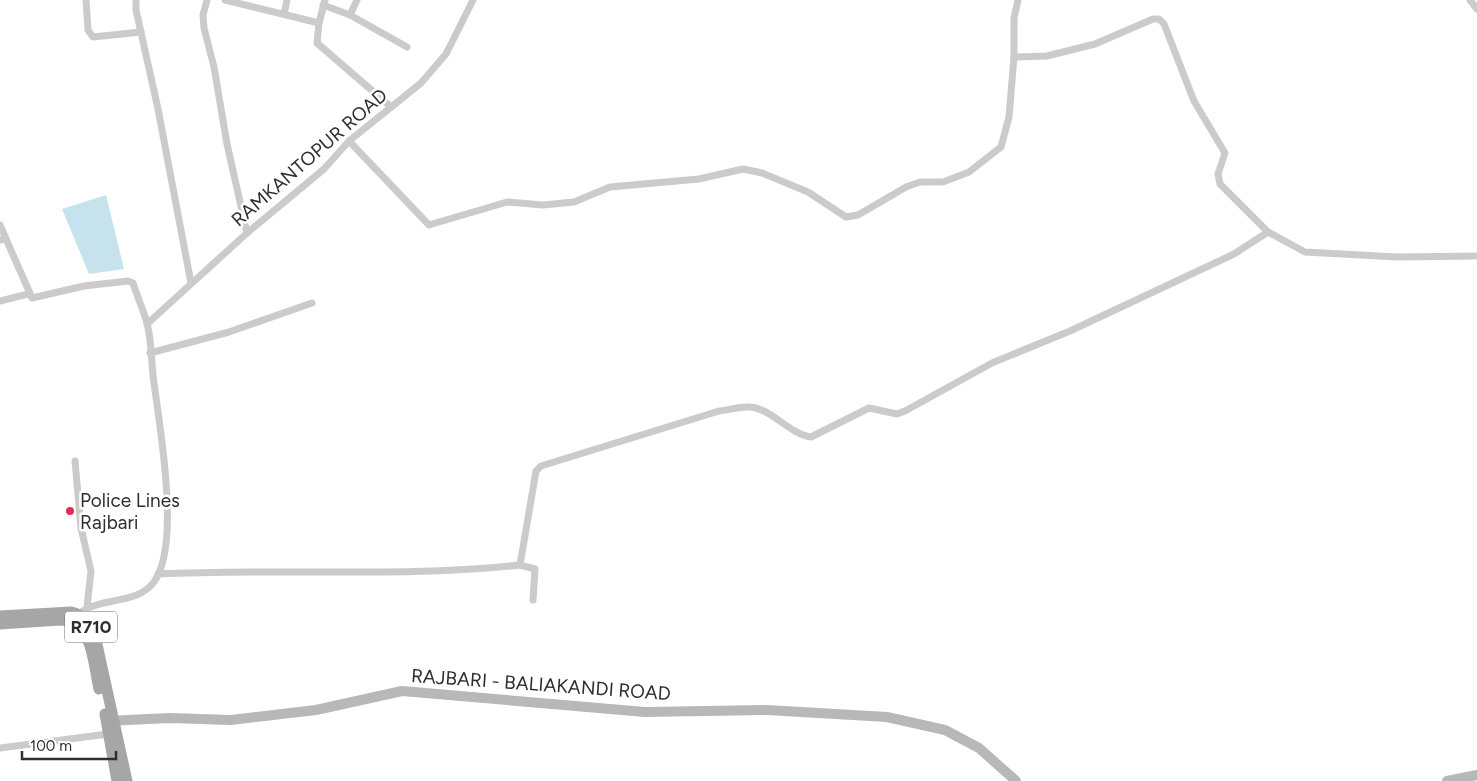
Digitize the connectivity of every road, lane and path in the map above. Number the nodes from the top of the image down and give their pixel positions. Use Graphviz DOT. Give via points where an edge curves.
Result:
graph roads {
  1 [pos="86,0"];
  2 [pos="136,0"];
  3 [pos="207,0"];
  4 [pos="226,0"];
  5 [pos="287,0"];
  6 [pos="357,0"];
  7 [pos="473,0"];
  8 [pos="1018,0"];
  9 [pos="1470,0"];
  10 [pos="246,2"];
  11 [pos="324,2"];
  12 [pos="1477,8"];
  13 [pos="284,14"];
  14 [pos="350,15"];
  15 [pos="318,23"];
  16 [pos="141,32"];
  17 [pos="407,47"];
  18 [pos="1014,57"];
  19 [pos="391,107"];
  20 [pos="350,140"];
  21 [pos="0,225"];
  22 [pos="1268,232"];
  23 [pos="247,233"];
  24 [pos="3,239"];
  25 [pos="1477,256"];
  26 [pos="191,283"];
  27 [pos="28,294"];
  28 [pos="0,301"];
  29 [pos="312,303"];
  30 [pos="147,324"];
  31 [pos="150,353"];
  32 [pos="74,461"];
  33 [pos="520,565"];
  34 [pos="158,574"];
  35 [pos="533,600"];
  36 [pos="83,610"];
  37 [pos="0,616"];
  38 [pos="0,624"];
  39 [pos="110,721"];
  40 [pos="108,734"];
  41 [pos="0,748"];
  42 [pos="1477,775"];
  43 [pos="118,781"];
  44 [pos="127,781"];
  45 [pos="1016,781"];
  46 [pos="1447,781"];
  1 -- 16 [label="street" via="88,30 93,38"];
  2 -- 16 [label="street"];
  3 -- 23 [label="street" via="204,28"];
  4 -- 10 [label="street"];
  5 -- 13 [label="street"];
  6 -- 14 [label="street"];
  7 -- 19 [label="street, RAMKANTOPUR ROAD" via="434,71"];
  8 -- 18 [label="street" via="1014,18"];
  9 -- 12 [label="street"];
  10 -- 13 [label="street"];
  11 -- 14 [label="street"];
  11 -- 15 [label="street"];
  13 -- 15 [label="street"];
  14 -- 17 [label="street"];
  15 -- 19 [label="street" via="317,44 320,48"];
  16 -- 26 [label="street"];
  18 -- 20 [label="street" via="1009,117 1001,147 969,172 943,182 920,182 906,187 853,217 846,217 808,192 762,173 743,169 699,179 610,187 574,202 543,205 507,202 429,225"];
  18 -- 22 [label="street" via="1048,56 1095,44 1159,19 1164,24 1194,101 1225,153 1218,174 1220,184"];
  19 -- 20 [label="street, RAMKANTOPUR ROAD"];
  20 -- 23 [label="street, RAMKANTOPUR ROAD" via="324,169"];
  21 -- 24 [label="street"];
  22 -- 25 [label="street" via="1304,252 1396,257"];
  22 -- 33 [label="street" via="1234,254 1070,331 992,363 904,412 897,414 870,408 811,437 797,433 760,409 743,408 718,412 541,466 536,471"];
  23 -- 26 [label="street, RAMKANTOPUR ROAD"];
  24 -- 27 [label="street"];
  26 -- 30 [label="street, RAMKANTOPUR ROAD"];
  27 -- 28 [label="street"];
  27 -- 30 [label="street" via="36,298 84,286 128,281 133,283"];
  29 -- 31 [label="street" via="229,332"];
  30 -- 31 [label="street"];
  31 -- 34 [label="street" via="163,445 167,512 163,566"];
  32 -- 36 [label="street" via="81,528 91,571"];
  33 -- 34 [label="street" via="396,572 269,570"];
  33 -- 35 [label="street" via="535,569"];
  34 -- 36 [label="street" via="140,594"];
  36 -- 37 [label="main road, R710"];
  36 -- 39 [label="main road, R710" via="96,640"];
  38 -- 39 [label="main road, R710" via="68,620 80,626 88,643"];
  39 -- 40 [label="main road, R710"];
  39 -- 44 [label="main road, R710"];
  39 -- 45 [label="main road, RAJBARI - BALIAKANDI ROAD" via="169,718 231,720 316,710 402,691 645,712 767,710 887,716 944,730 979,748"];
  40 -- 41 [label="street"];
  40 -- 43 [label="main road, R710"];
  42 -- 46 [label="main road"];
}
